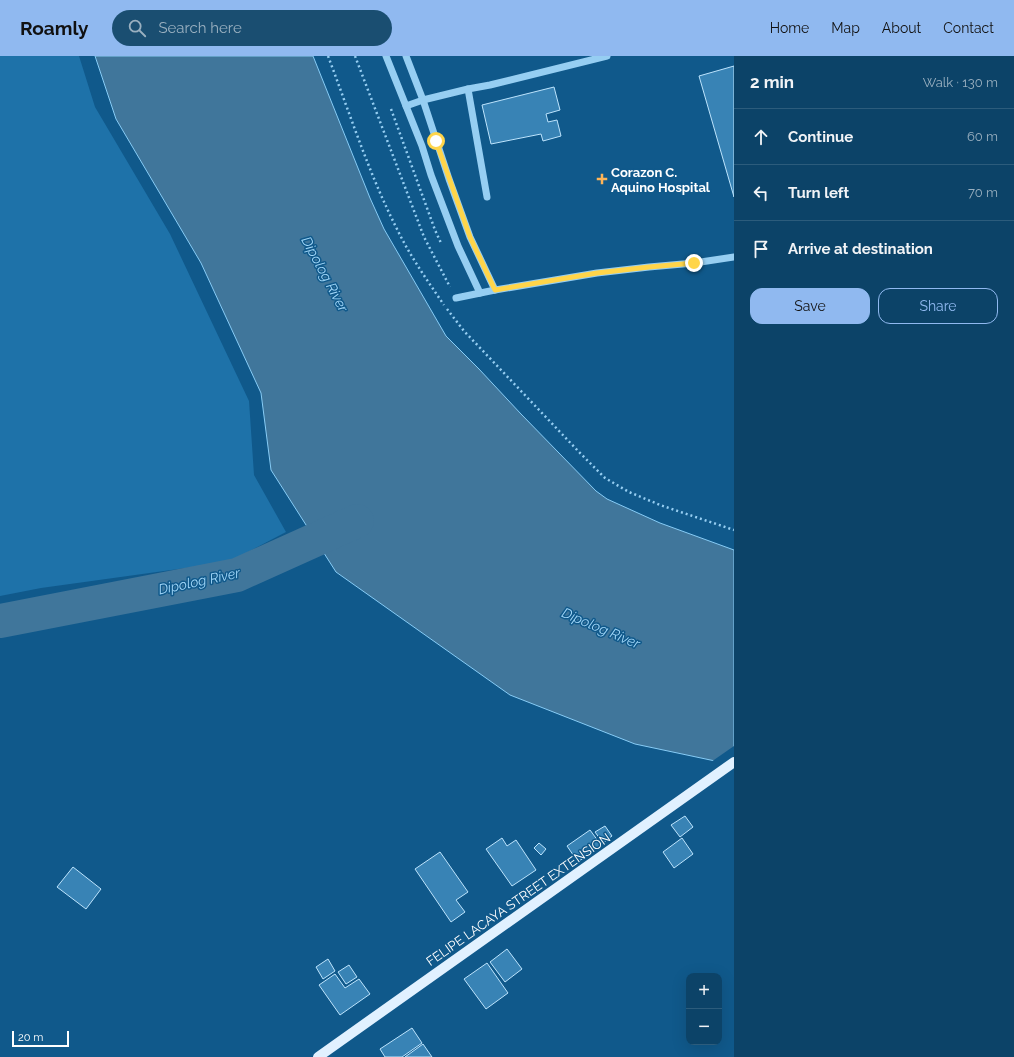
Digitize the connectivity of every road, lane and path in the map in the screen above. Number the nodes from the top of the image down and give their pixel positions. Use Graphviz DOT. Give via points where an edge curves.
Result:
graph roads {
  1 [pos="328,56"];
  2 [pos="355,56"];
  3 [pos="386,56"];
  4 [pos="406,56"];
  5 [pos="607,56"];
  6 [pos="468,89"];
  7 [pos="423,100"];
  8 [pos="406,106"];
  9 [pos="487,197"];
  10 [pos="734,257"];
  11 [pos="495,290"];
  12 [pos="480,293"];
  13 [pos="456,298"];
  14 [pos="734,530"];
  15 [pos="734,762"];
  16 [pos="318,1057"];
  1 -- 14 [label="path" via="380,194 398,231 423,274 464,331 605,478 660,505"];
  2 -- 13 [label="path" via="424,237"];
  3 -- 8 [label="street"];
  4 -- 7 [label="street"];
  5 -- 6 [label="street"];
  6 -- 7 [label="street"];
  6 -- 9 [label="street"];
  7 -- 8 [label="street"];
  7 -- 11 [label="street" via="470,237"];
  8 -- 12 [label="street" via="456,239"];
  10 -- 11 [label="street" via="597,273"];
  11 -- 12 [label="street"];
  12 -- 13 [label="street"];
  15 -- 16 [label="main road, FELIPE LACAYA STREET EXTENSION"];
}
